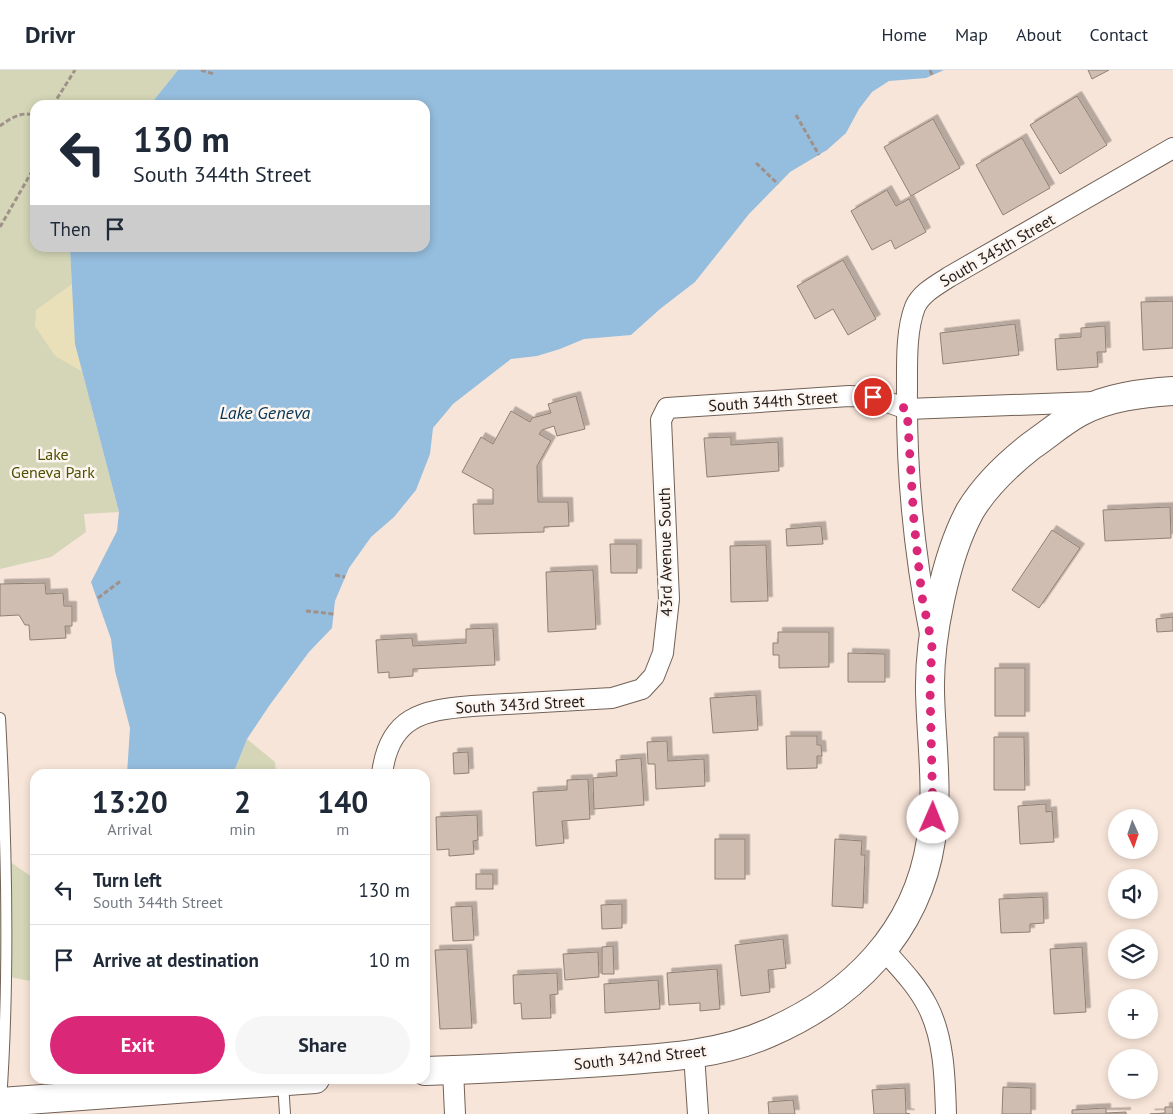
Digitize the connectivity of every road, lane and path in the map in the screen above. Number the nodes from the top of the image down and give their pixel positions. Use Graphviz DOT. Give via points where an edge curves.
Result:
graph roads {
  1 [pos="75,70"];
  2 [pos="201,70"];
  3 [pos="930,70"];
  4 [pos="214,74"];
  5 [pos="932,75"];
  6 [pos="56,100"];
  7 [pos="30,113"];
  8 [pos="796,115"];
  9 [pos="0,126"];
  10 [pos="1173,148"];
  11 [pos="819,155"];
  12 [pos="756,163"];
  13 [pos="30,175"];
  14 [pos="778,184"];
  15 [pos="0,227"];
  16 [pos="1173,392"];
  17 [pos="1102,402"];
  18 [pos="907,409"];
  19 [pos="660,420"];
  20 [pos="335,575"];
  21 [pos="345,577"];
  22 [pos="122,580"];
  23 [pos="98,598"];
  24 [pos="306,611"];
  25 [pos="334,614"];
  26 [pos="932,644"];
  27 [pos="650,682"];
  28 [pos="0,718"];
  29 [pos="383,769"];
  30 [pos="884,950"];
  31 [pos="694,1054"];
  32 [pos="453,1070"];
  33 [pos="430,1071"];
  34 [pos="243,1084"];
  35 [pos="283,1084"];
  36 [pos="0,1102"];
  37 [pos="285,1114"];
  38 [pos="455,1114"];
  39 [pos="698,1114"];
  40 [pos="946,1114"];
  1 -- 6 [label="path"];
  2 -- 4 [label="path"];
  3 -- 5 [label="path"];
  7 -- 9 [label="path" via="10,118"];
  8 -- 11 [label="path"];
  10 -- 18 [label="street, South 345th Street" via="925,294 915,308 907,350"];
  12 -- 14 [label="path"];
  13 -- 15 [label="path"];
  16 -- 17 [label="street, South 342nd Street"];
  17 -- 18 [label="street, South 344th Street"];
  17 -- 26 [label="street, South 342nd Street" via="1079,412 1019,456 1003,470 971,510 938,608"];
  18 -- 19 [label="street, South 344th Street" via="873,397 849,396 667,408"];
  18 -- 26 [label="street, South 345th Street" via="914,522 922,597"];
  19 -- 27 [label="street, 43rd Avenue South" via="669,576 668,618 664,653"];
  20 -- 21 [label="path"];
  22 -- 23 [label="path"];
  24 -- 25 [label="path"];
  26 -- 30 [label="street, South 342nd Street" via="930,689 934,789 931,839 914,896"];
  27 -- 29 [label="street, South 343rd Street" via="634,693 612,698 436,710 406,722 393,735"];
  28 -- 36 [label="lane" via="7,848 7,969"];
  30 -- 31 [label="street, South 342nd Street" via="849,984 800,1017 748,1041"];
  30 -- 40 [label="street" via="917,990 930,1013 941,1053"];
  31 -- 32 [label="street, South 342nd Street"];
  31 -- 39 [label="street"];
  32 -- 33 [label="street, South 342nd Street"];
  32 -- 38 [label="street"];
  34 -- 36 [label="street"];
  35 -- 37 [label="lane"];
}
